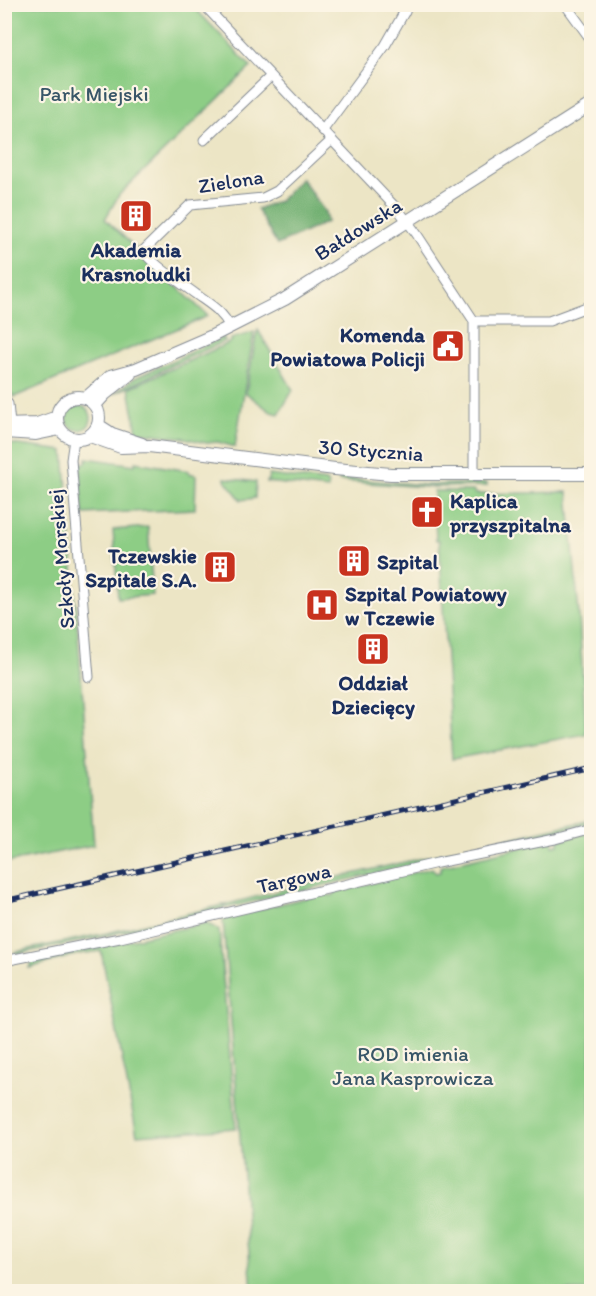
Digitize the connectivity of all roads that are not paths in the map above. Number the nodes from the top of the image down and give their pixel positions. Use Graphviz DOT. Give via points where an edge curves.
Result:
graph roads {
  1 [pos="202,4"];
  2 [pos="395,4"];
  3 [pos="565,4"];
  4 [pos="407,8"];
  5 [pos="591,41"];
  6 [pos="270,76"];
  7 [pos="591,104"];
  8 [pos="323,130"];
  9 [pos="204,140"];
  10 [pos="332,140"];
  11 [pos="407,222"];
  12 [pos="591,305"];
  13 [pos="474,321"];
  14 [pos="230,327"];
  15 [pos="4,399"];
  16 [pos="91,402"];
  17 [pos="58,423"];
  18 [pos="6,427"];
  19 [pos="94,430"];
  20 [pos="74,439"];
  21 [pos="474,474"];
  22 [pos="591,474"];
  23 [pos="88,677"];
  24 [pos="591,829"];
  25 [pos="4,962"];
  1 -- 6 [label="street"];
  2 -- 4 [label="street"];
  3 -- 5 [label="street"];
  4 -- 8 [label="street" via="385,46"];
  6 -- 8 [label="street"];
  6 -- 9 [label="street"];
  7 -- 11 [label="street, Bałdowska"];
  8 -- 10 [label="street"];
  10 -- 11 [label="street"];
  10 -- 14 [label="street, Zielona" via="278,192 263,198 190,205 143,251 214,307"];
  11 -- 13 [label="street"];
  11 -- 14 [label="street, Bałdowska" via="285,298"];
  12 -- 13 [label="street" via="549,321"];
  13 -- 21 [label="street"];
  14 -- 16 [label="street, Bałdowska" via="136,369 111,376"];
  15 -- 18 [label="street" via="8,404"];
  16 -- 17 [label="street" via="73,397 67,400"];
  16 -- 19 [label="street" via="100,419"];
  17 -- 18 [label="street"];
  17 -- 20 [label="street" via="64,434"];
  19 -- 20 [label="street" via="85,438"];
  19 -- 21 [label="street, 30 Stycznia" via="121,447 149,446 391,474"];
  20 -- 23 [label="street, Szkoły Morskiej" via="71,460"];
  21 -- 22 [label="street, 30 Stycznia"];
  24 -- 25 [label="street, Targowa"];
}
